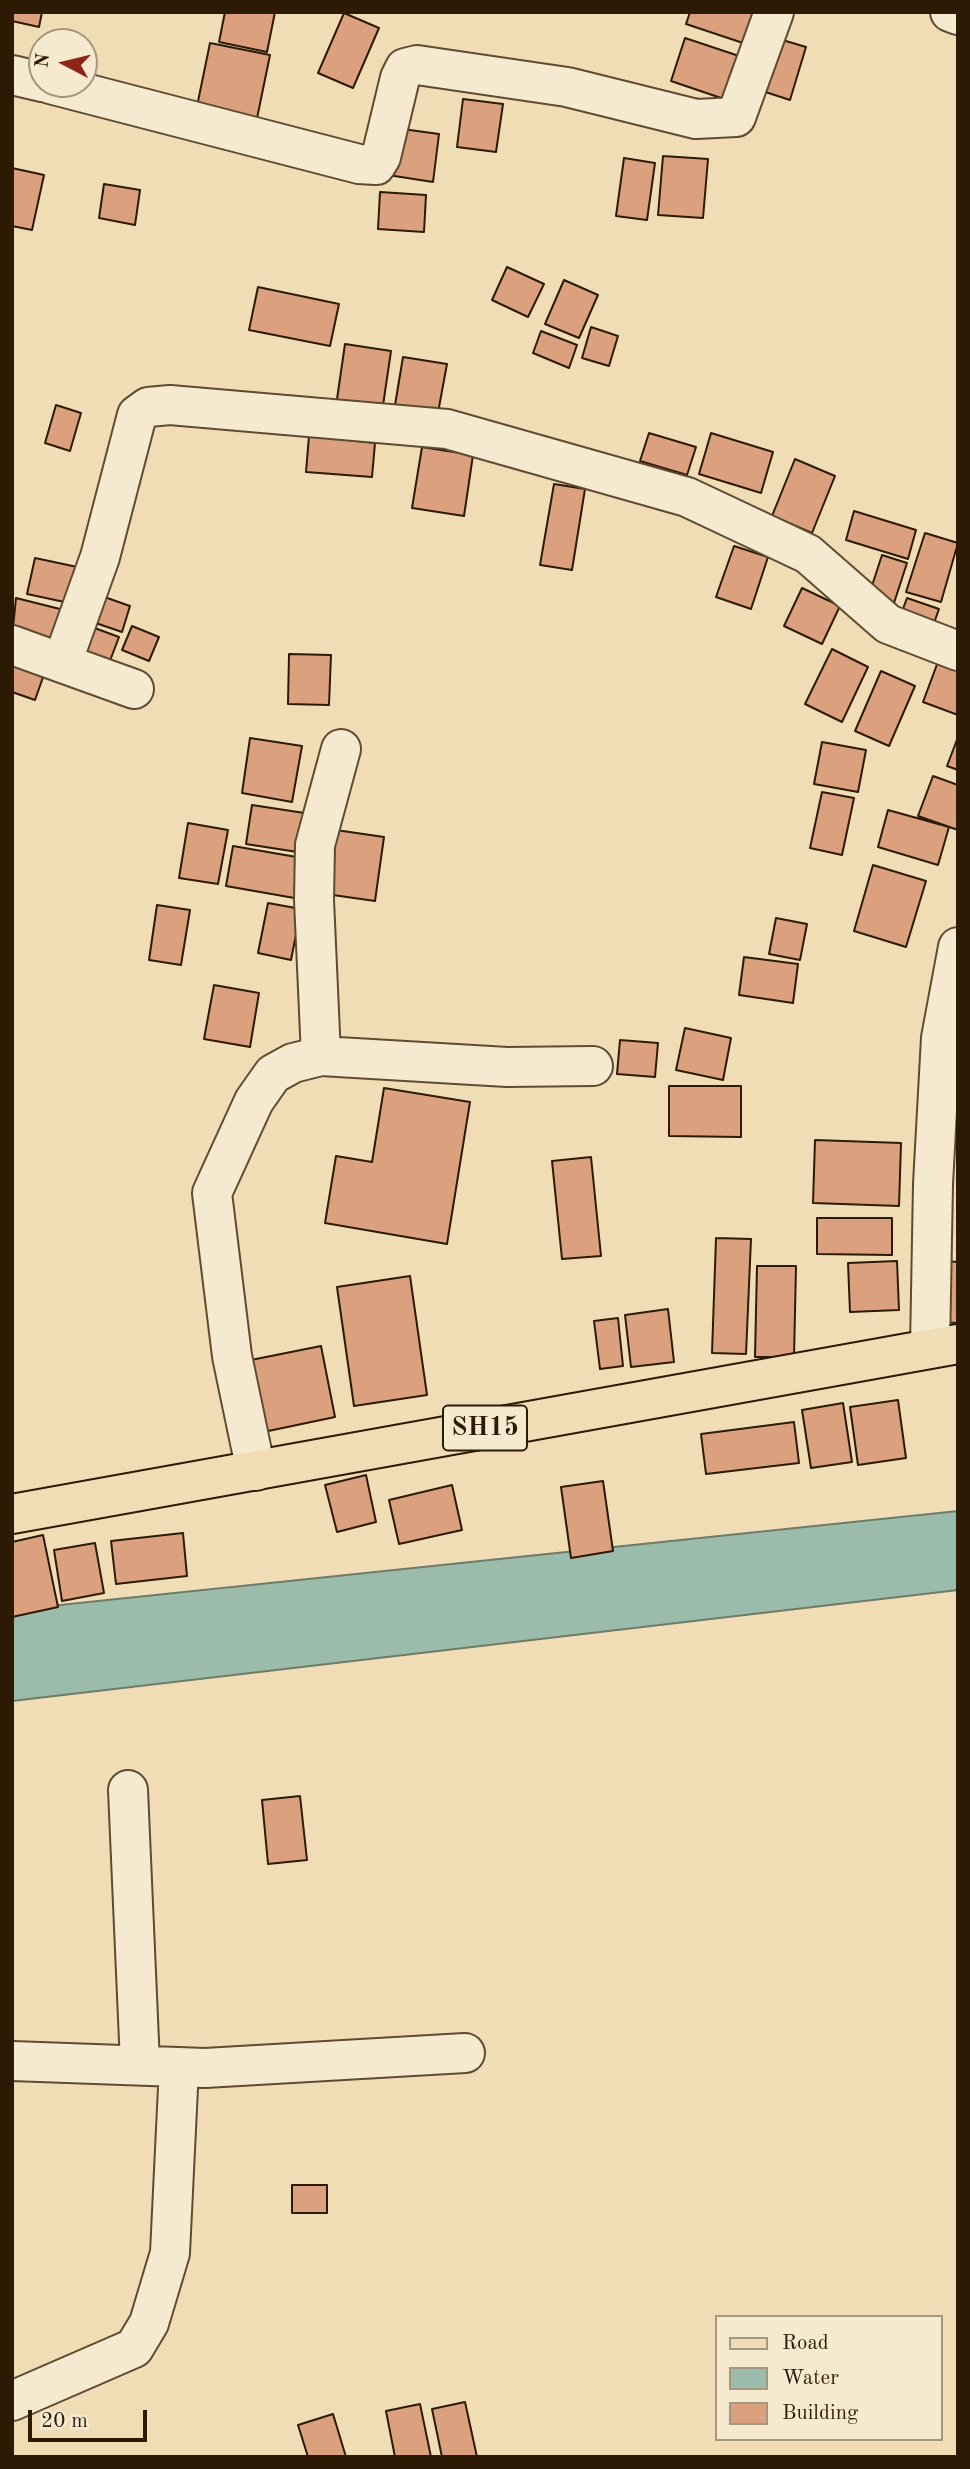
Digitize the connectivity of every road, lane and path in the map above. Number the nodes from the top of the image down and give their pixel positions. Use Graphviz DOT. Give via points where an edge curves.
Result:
graph roads {
  1 [pos="774,12"];
  2 [pos="950,12"];
  3 [pos="958,15"];
  4 [pos="98,96"];
  5 [pos="12,645"];
  6 [pos="958,651"];
  7 [pos="62,663"];
  8 [pos="134,689"];
  9 [pos="341,749"];
  10 [pos="958,947"];
  11 [pos="321,1056"];
  12 [pos="593,1066"];
  13 [pos="944,1346"];
  14 [pos="256,1471"];
  15 [pos="12,1514"];
  16 [pos="128,1790"];
  17 [pos="465,2053"];
  18 [pos="12,2061"];
  19 [pos="140,2064"];
  20 [pos="179,2067"];
  21 [pos="12,2401"];
  1 -- 4 [label="street" via="736,117 696,119 567,88 416,65 405,68 400,78 376,165"];
  2 -- 3 [label="street"];
  5 -- 7 [label="street"];
  6 -- 7 [label="street" via="888,624 808,554 687,497 447,429 170,405 148,407 137,415 100,557"];
  7 -- 8 [label="street"];
  9 -- 11 [label="street" via="315,845"];
  10 -- 13 [label="street" via="941,1038 933,1184"];
  11 -- 12 [label="street" via="507,1067"];
  11 -- 14 [label="street" via="274,1074 254,1101 212,1193 232,1356"];
  13 -- 14 [label="main road, SH15"];
  14 -- 15 [label="main road, SH15"];
  16 -- 19 [label="street"];
  17 -- 20 [label="street"];
  18 -- 19 [label="street"];
  19 -- 20 [label="street"];
  20 -- 21 [label="street" via="170,2253 149,2322 134,2348"];
}
